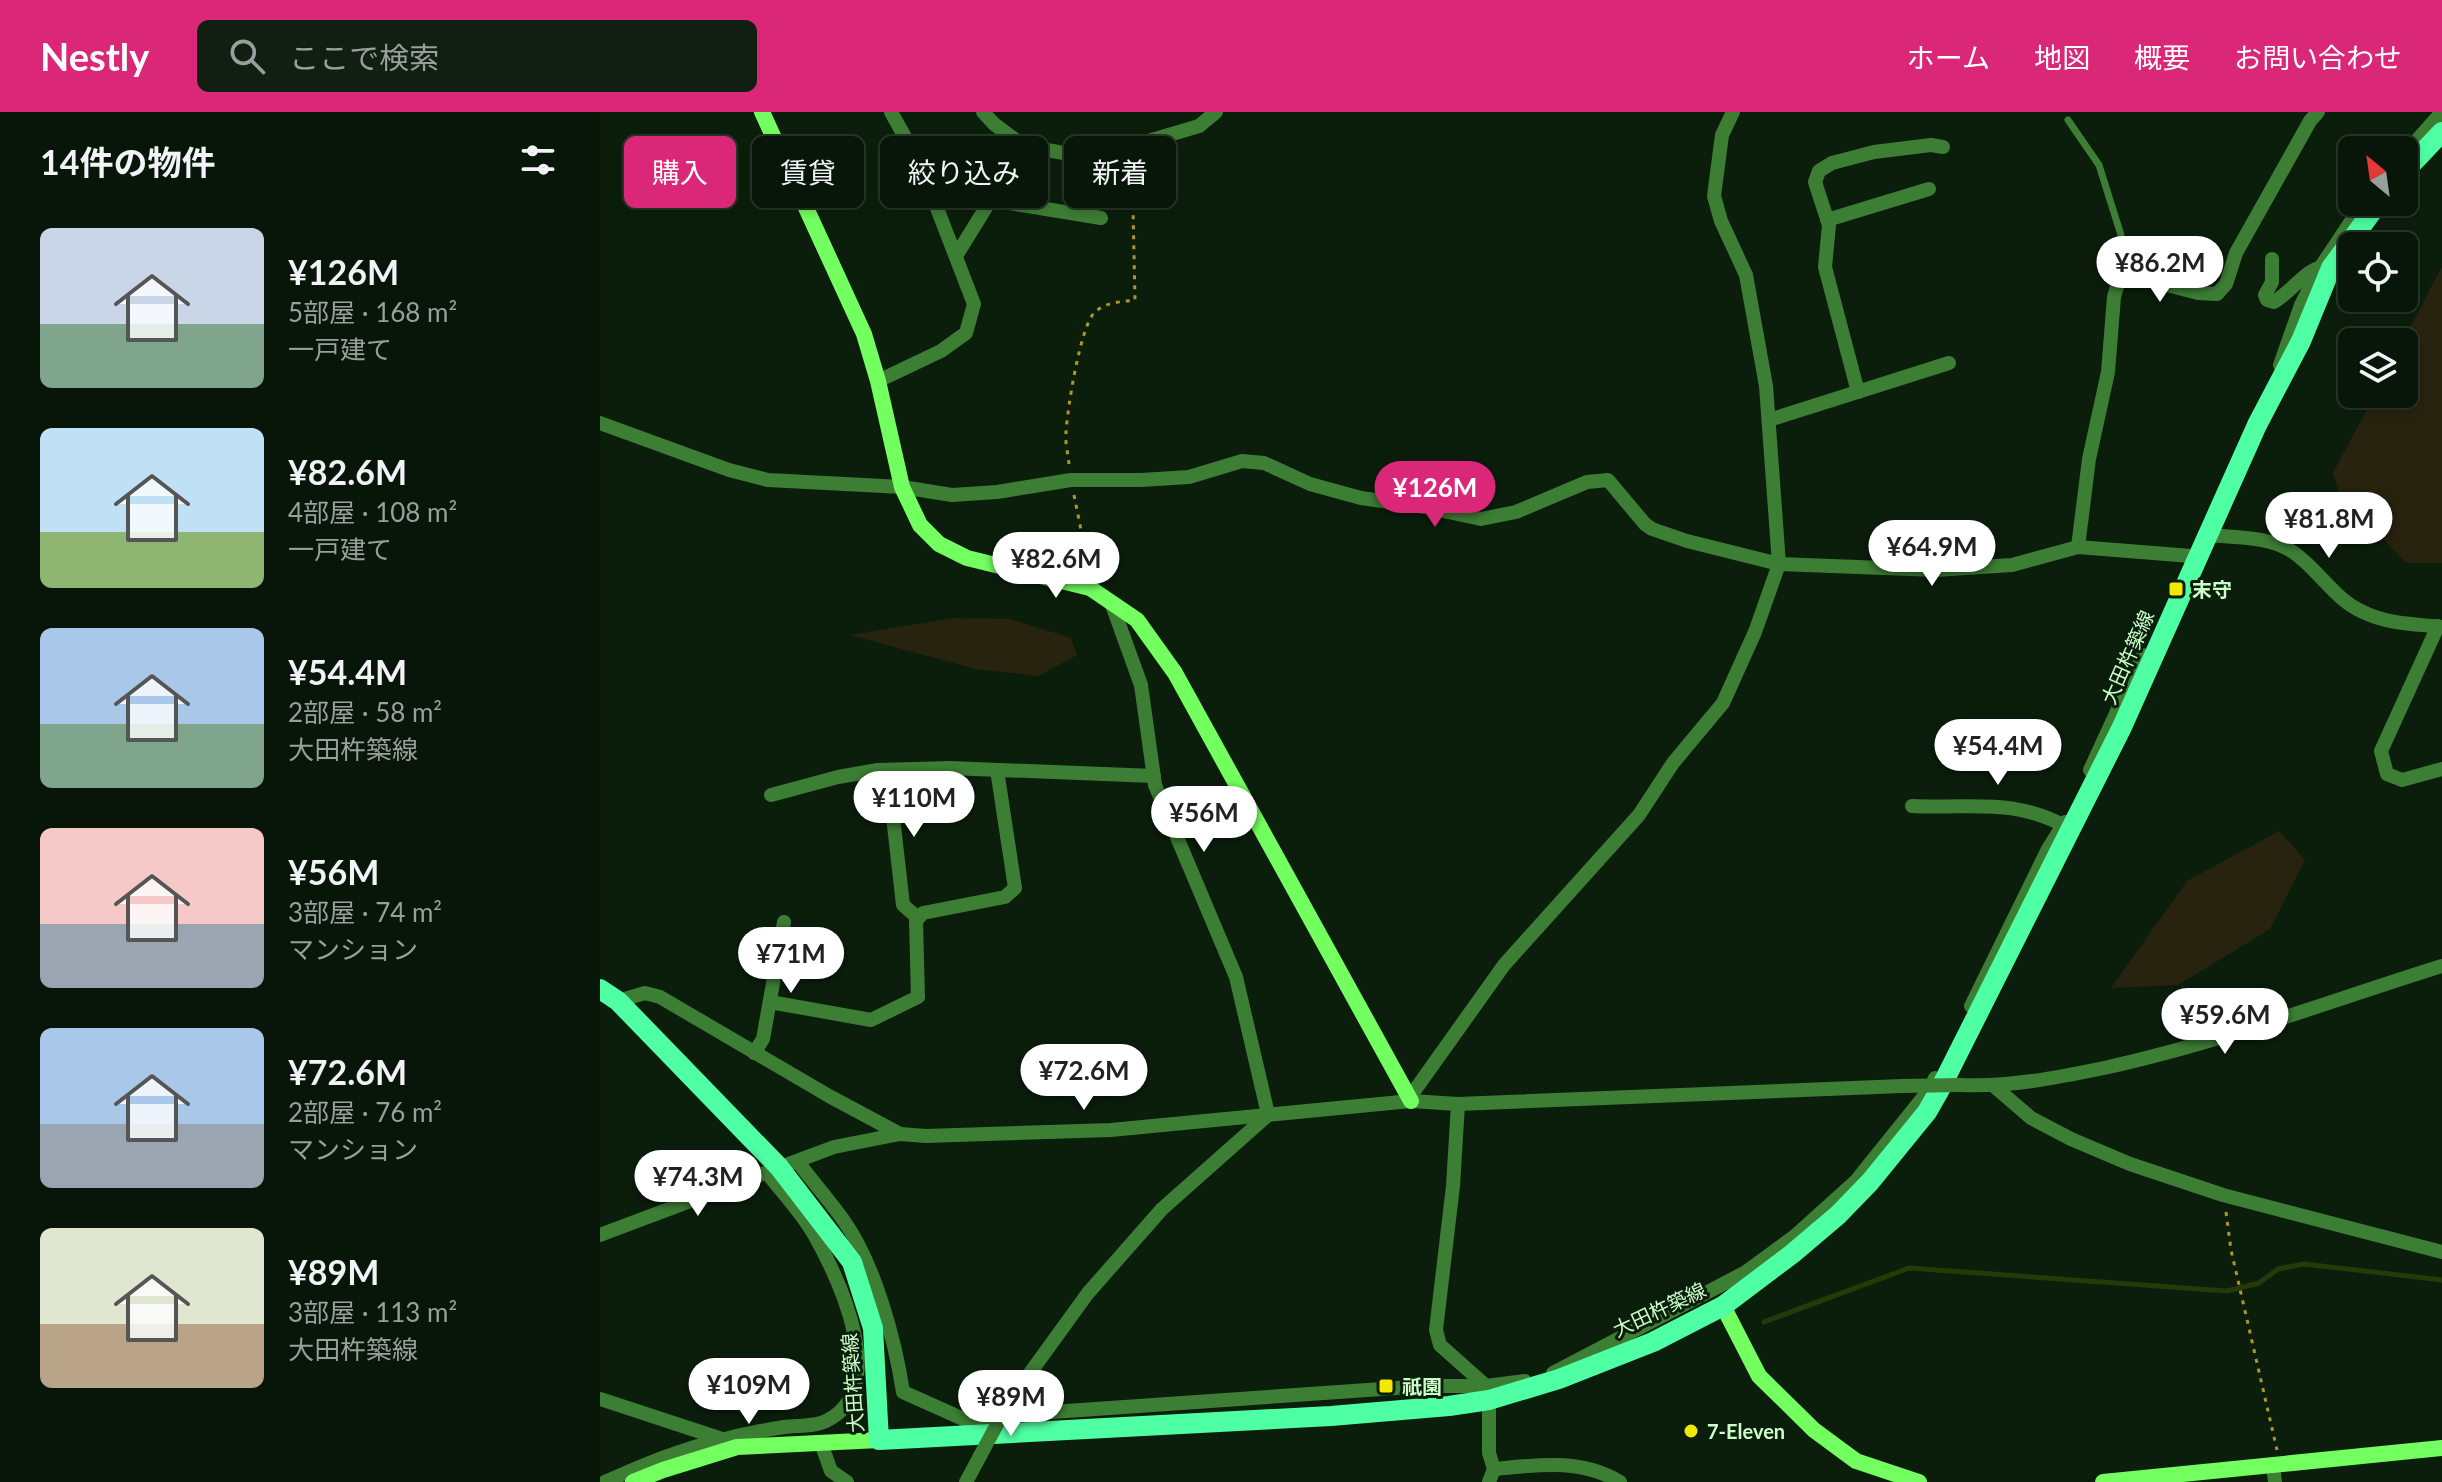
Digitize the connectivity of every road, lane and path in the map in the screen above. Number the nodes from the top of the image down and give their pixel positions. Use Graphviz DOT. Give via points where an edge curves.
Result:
graph roads {
  1 [pos="762,112"];
  2 [pos="891,112"];
  3 [pos="983,112"];
  4 [pos="1216,112"];
  5 [pos="1733,112"];
  6 [pos="2318,112"];
  7 [pos="2442,112"];
  8 [pos="2068,120"];
  9 [pos="2442,132"];
  10 [pos="1010,136"];
  11 [pos="1165,136"];
  12 [pos="2418,139"];
  13 [pos="1943,147"];
  14 [pos="2418,157"];
  15 [pos="1929,189"];
  16 [pos="986,208"];
  17 [pos="1040,208"];
  18 [pos="1133,208"];
  19 [pos="2356,216"];
  20 [pos="2368,216"];
  21 [pos="1101,218"];
  22 [pos="1827,220"];
  23 [pos="956,256"];
  24 [pos="2272,259"];
  25 [pos="2326,268"];
  26 [pos="2121,273"];
  27 [pos="1949,363"];
  28 [pos="878,381"];
  29 [pos="1858,392"];
  30 [pos="1769,420"];
  31 [pos="600,423"];
  32 [pos="1071,480"];
  33 [pos="902,487"];
  34 [pos="2209,535"];
  35 [pos="2078,547"];
  36 [pos="2195,555"];
  37 [pos="1779,564"];
  38 [pos="1090,588"];
  39 [pos="1111,602"];
  40 [pos="2440,627"];
  41 [pos="2442,769"];
  42 [pos="892,770"];
  43 [pos="997,770"];
  44 [pos="1154,776"];
  45 [pos="771,795"];
  46 [pos="1912,806"];
  47 [pos="2066,827"];
  48 [pos="918,918"];
  49 [pos="784,922"];
  50 [pos="2442,966"];
  51 [pos="600,989"];
  52 [pos="618,1001"];
  53 [pos="770,1002"];
  54 [pos="754,1053"];
  55 [pos="1995,1087"];
  56 [pos="1411,1099"];
  57 [pos="1458,1104"];
  58 [pos="1268,1114"];
  59 [pos="900,1134"];
  60 [pos="781,1168"];
  61 [pos="2223,1195"];
  62 [pos="600,1235"];
  63 [pos="2442,1252"];
  64 [pos="1723,1306"];
  65 [pos="1487,1393"];
  66 [pos="600,1399"];
  67 [pos="879,1440"];
  68 [pos="730,1443"];
  69 [pos="821,1443"];
  70 [pos="2442,1448"];
  71 [pos="2274,1474"];
  72 [pos="1491,1475"];
  73 [pos="605,1482"];
  74 [pos="633,1482"];
  75 [pos="847,1482"];
  76 [pos="966,1482"];
  77 [pos="1620,1482"];
  78 [pos="1919,1482"];
  79 [pos="2103,1482"];
  1 -- 28 [label="street" via="864,334"];
  2 -- 23 [label="street" via="920,164"];
  3 -- 10 [label="street"];
  4 -- 11 [label="street" via="1199,126"];
  5 -- 30 [label="street" via="1722,135 1714,196 1746,275"];
  6 -- 26 [label="street" via="2217,294"];
  7 -- 12 [label="street"];
  8 -- 26 [label="lane" via="2099,165 2121,235"];
  9 -- 14 [label="main road"];
  13 -- 22 [label="street" via="1874,152 1819,171 1815,182"];
  15 -- 22 [label="street"];
  16 -- 23 [label="street"];
  17 -- 21 [label="street"];
  18 -- 32 [label="path" via="1135,300 1111,303 1087,321 1065,435"];
  19 -- 25 [label="street"];
  20 -- 25 [label="main road, 大田杵築線"];
  22 -- 29 [label="street" via="1825,267"];
  23 -- 28 [label="street" via="974,304 966,333"];
  24 -- 25 [label="street" via="2272,282 2265,295 2274,302 2309,272"];
  25 -- 34 [label="main road, 大田杵築線" via="2301,341"];
  25 -- 36 [label="street" via="2301,305"];
  26 -- 35 [label="street"];
  27 -- 29 [label="street"];
  28 -- 33 [label="street"];
  29 -- 30 [label="street"];
  30 -- 37 [label="street"];
  31 -- 33 [label="street" via="768,480"];
  32 -- 33 [label="street" via="952,495"];
  32 -- 37 [label="street" via="1189,477 1242,461 1264,463 1310,484 1361,498 1481,519 1516,512 1587,482 1608,480 1652,529"];
  32 -- 38 [label="path"];
  33 -- 38 [label="street" via="920,525 939,544 967,558"];
  34 -- 36 [label="main road, 大田杵築線"];
  34 -- 40 [label="street" via="2273,542 2294,553 2344,601 2365,613"];
  35 -- 36 [label="street"];
  35 -- 37 [label="street" via="2012,565 1951,569"];
  36 -- 47 [label="main road, 大田杵築線" via="2122,727"];
  37 -- 56 [label="street" via="1723,703 1639,815 1504,965"];
  38 -- 39 [label="street"];
  39 -- 44 [label="street" via="1141,685"];
  39 -- 56 [label="street" via="1137,620 1175,673"];
  40 -- 41 [label="street" via="2381,751 2387,774 2402,780"];
  42 -- 43 [label="street"];
  42 -- 45 [label="street" via="838,777"];
  42 -- 48 [label="street" via="903,905"];
  43 -- 44 [label="street"];
  43 -- 48 [label="street" via="1015,888 1005,897"];
  44 -- 58 [label="street" via="1236,977"];
  46 -- 47 [label="street" via="2019,807"];
  47 -- 64 [label="main road, 大田杵築線" via="2022,928 1927,1112 1838,1215"];
  47 -- 65 [label="street" via="2048,849 1930,1089 1856,1181 1746,1272 1556,1372"];
  48 -- 53 [label="street" via="918,997 885,1016 871,1020"];
  49 -- 53 [label="street"];
  50 -- 55 [label="street" via="2147,1058"];
  51 -- 52 [label="main road, 大田杵築線"];
  52 -- 54 [label="street" via="645,993 660,997"];
  52 -- 60 [label="main road, 大田杵築線"];
  53 -- 54 [label="street" via="763,1039"];
  54 -- 59 [label="street"];
  55 -- 57 [label="street, bridge"];
  55 -- 61 [label="street" via="2031,1118 2071,1139"];
  56 -- 57 [label="street"];
  56 -- 58 [label="street"];
  57 -- 65 [label="street" via="1436,1330 1440,1345"];
  58 -- 59 [label="street" via="1111,1130"];
  58 -- 76 [label="street, bridge" via="1162,1209 1088,1293 1009,1402"];
  59 -- 60 [label="street" via="834,1147"];
  60 -- 62 [label="street"];
  60 -- 65 [label="street" via="846,1223 865,1259 897,1354 903,1392 970,1422 1425,1386"];
  60 -- 67 [label="main road, 大田杵築線" via="852,1262 873,1328"];
  60 -- 68 [label="street" via="837,1280 860,1354 856,1388 842,1412 823,1423 783,1427"];
  61 -- 63 [label="street"];
  61 -- 71 [label="path" via="2278,1447"];
  64 -- 65 [label="main road, 大田杵築線" via="1559,1379"];
  64 -- 78 [label="street" via="1759,1376 1814,1430 1856,1461"];
  65 -- 67 [label="main road, 大田杵築線" via="1405,1411"];
  65 -- 72 [label="street"];
  66 -- 68 [label="street"];
  67 -- 69 [label="street"];
  68 -- 69 [label="street"];
  68 -- 73 [label="street" via="651,1461"];
  68 -- 74 [label="street"];
  69 -- 75 [label="street" via="831,1471"];
  70 -- 71 [label="street"];
  71 -- 79 [label="street"];
  72 -- 77 [label="street" via="1577,1465"];
}
